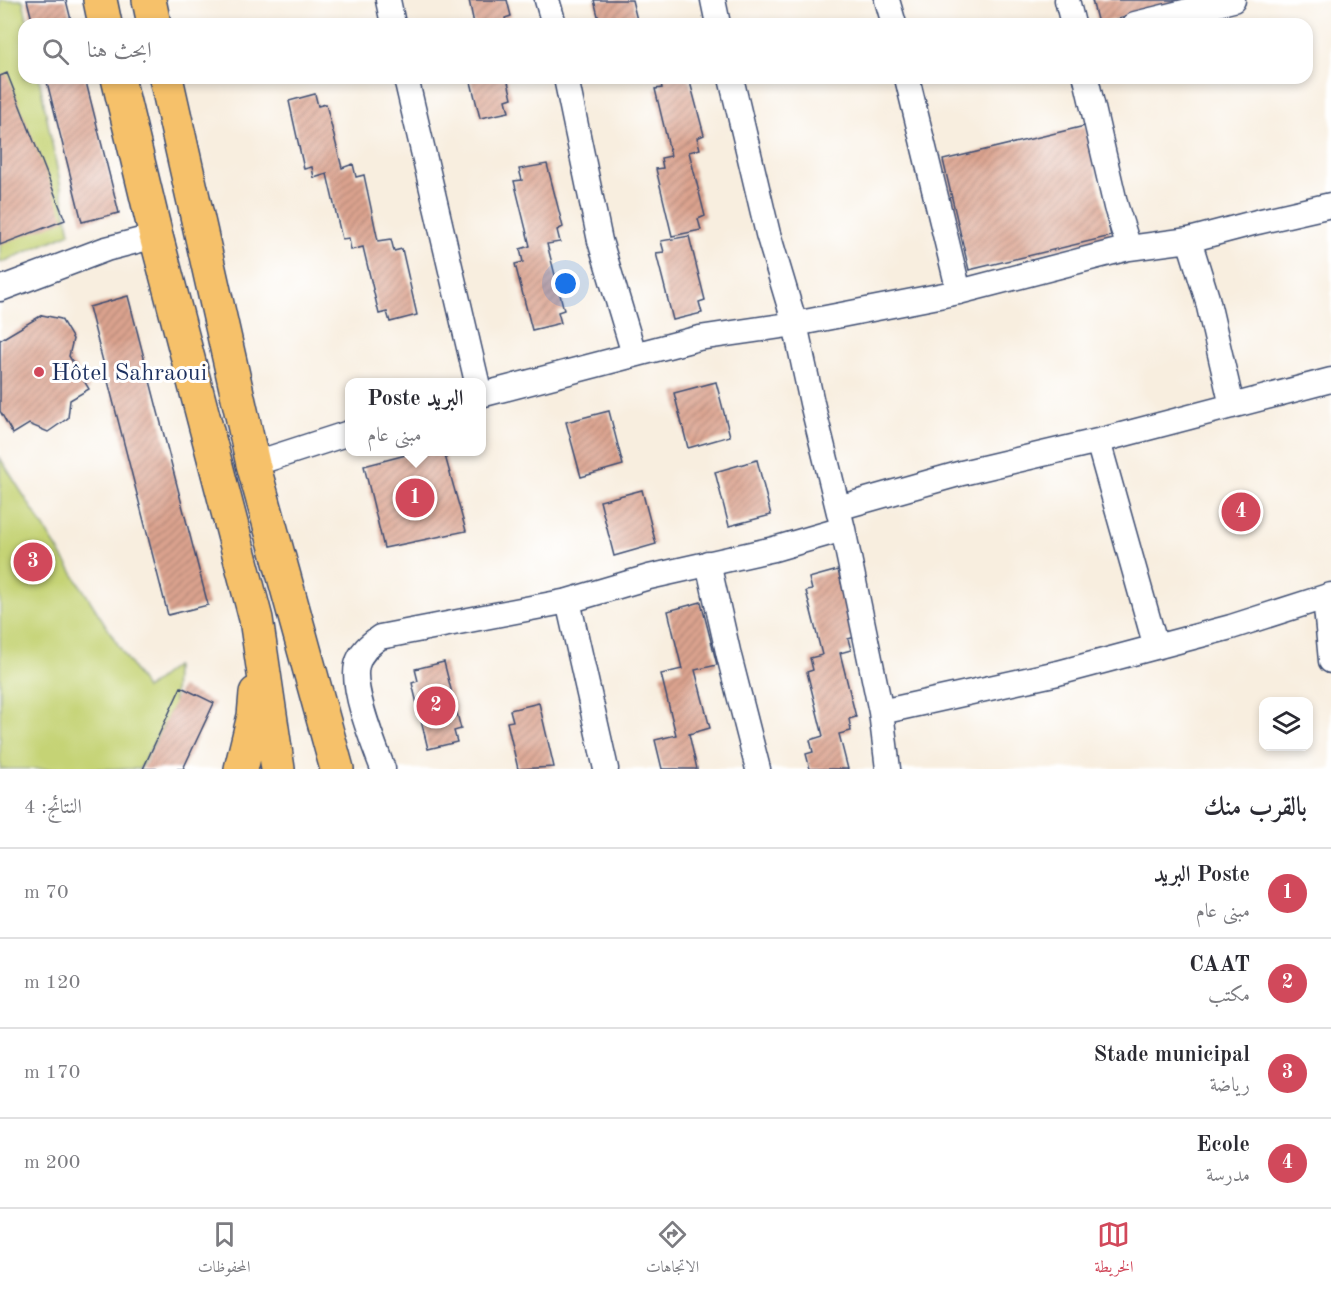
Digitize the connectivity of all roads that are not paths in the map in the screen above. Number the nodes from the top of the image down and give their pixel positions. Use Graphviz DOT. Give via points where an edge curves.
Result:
graph roads {
  1 [pos="100,0"];
  2 [pos="149,0"];
  3 [pos="388,0"];
  4 [pos="547,0"];
  5 [pos="713,0"];
  6 [pos="887,0"];
  7 [pos="1067,0"];
  8 [pos="1233,0"];
  9 [pos="104,18"];
  10 [pos="153,18"];
  11 [pos="392,18"];
  12 [pos="552,18"];
  13 [pos="717,18"];
  14 [pos="892,18"];
  15 [pos="1072,18"];
  16 [pos="1160,18"];
  17 [pos="119,84"];
  18 [pos="167,84"];
  19 [pos="407,84"];
  20 [pos="567,84"];
  21 [pos="732,84"];
  22 [pos="908,84"];
  23 [pos="1087,84"];
  24 [pos="1331,205"];
  25 [pos="156,236"];
  26 [pos="1189,240"];
  27 [pos="1130,248"];
  28 [pos="0,289"];
  29 [pos="959,292"];
  30 [pos="795,324"];
  31 [pos="634,354"];
  32 [pos="476,378"];
  33 [pos="1331,380"];
  34 [pos="486,394"];
  35 [pos="1232,406"];
  36 [pos="345,434"];
  37 [pos="1098,441"];
  38 [pos="253,464"];
  39 [pos="840,518"];
  40 [pos="708,563"];
  41 [pos="1328,596"];
  42 [pos="568,601"];
  43 [pos="256,619"];
  44 [pos="1156,646"];
  45 [pos="1331,661"];
  46 [pos="881,712"];
  47 [pos="241,769"];
  48 [pos="278,769"];
  49 [pos="337,769"];
  50 [pos="383,769"];
  51 [pos="606,769"];
  52 [pos="758,769"];
  53 [pos="888,769"];
  1 -- 9 [label="highway"];
  2 -- 10 [label="highway"];
  3 -- 11 [label="street"];
  4 -- 12 [label="street"];
  5 -- 13 [label="street"];
  6 -- 14 [label="street"];
  7 -- 15 [label="street"];
  8 -- 16 [label="street"];
  17 -- 25 [label="highway"];
  18 -- 38 [label="highway"];
  19 -- 32 [label="street"];
  20 -- 31 [label="street" via="600,241"];
  21 -- 30 [label="street" via="768,234"];
  22 -- 29 [label="street"];
  23 -- 27 [label="street" via="1116,207"];
  24 -- 26 [label="street"];
  25 -- 28 [label="street" via="106,249"];
  25 -- 43 [label="highway"];
  26 -- 27 [label="street"];
  26 -- 35 [label="street"];
  27 -- 29 [label="street"];
  29 -- 30 [label="street"];
  30 -- 31 [label="street" via="699,338"];
  30 -- 39 [label="street"];
  31 -- 34 [label="street"];
  33 -- 35 [label="street"];
  35 -- 37 [label="street"];
  36 -- 38 [label="street"];
  37 -- 39 [label="street" via="962,473"];
  37 -- 44 [label="street"];
  38 -- 49 [label="highway"];
  39 -- 40 [label="street" via="774,549"];
  39 -- 46 [label="street"];
  40 -- 42 [label="street"];
  40 -- 52 [label="street"];
  41 -- 44 [label="street"];
  41 -- 45 [label="street"];
  42 -- 50 [label="street" via="392,634 370,644 357,665 356,678"];
  42 -- 51 [label="street"];
  43 -- 47 [label="highway" via="254,716"];
  43 -- 48 [label="highway"];
  44 -- 46 [label="street" via="1058,673"];
  46 -- 53 [label="street"];
}
